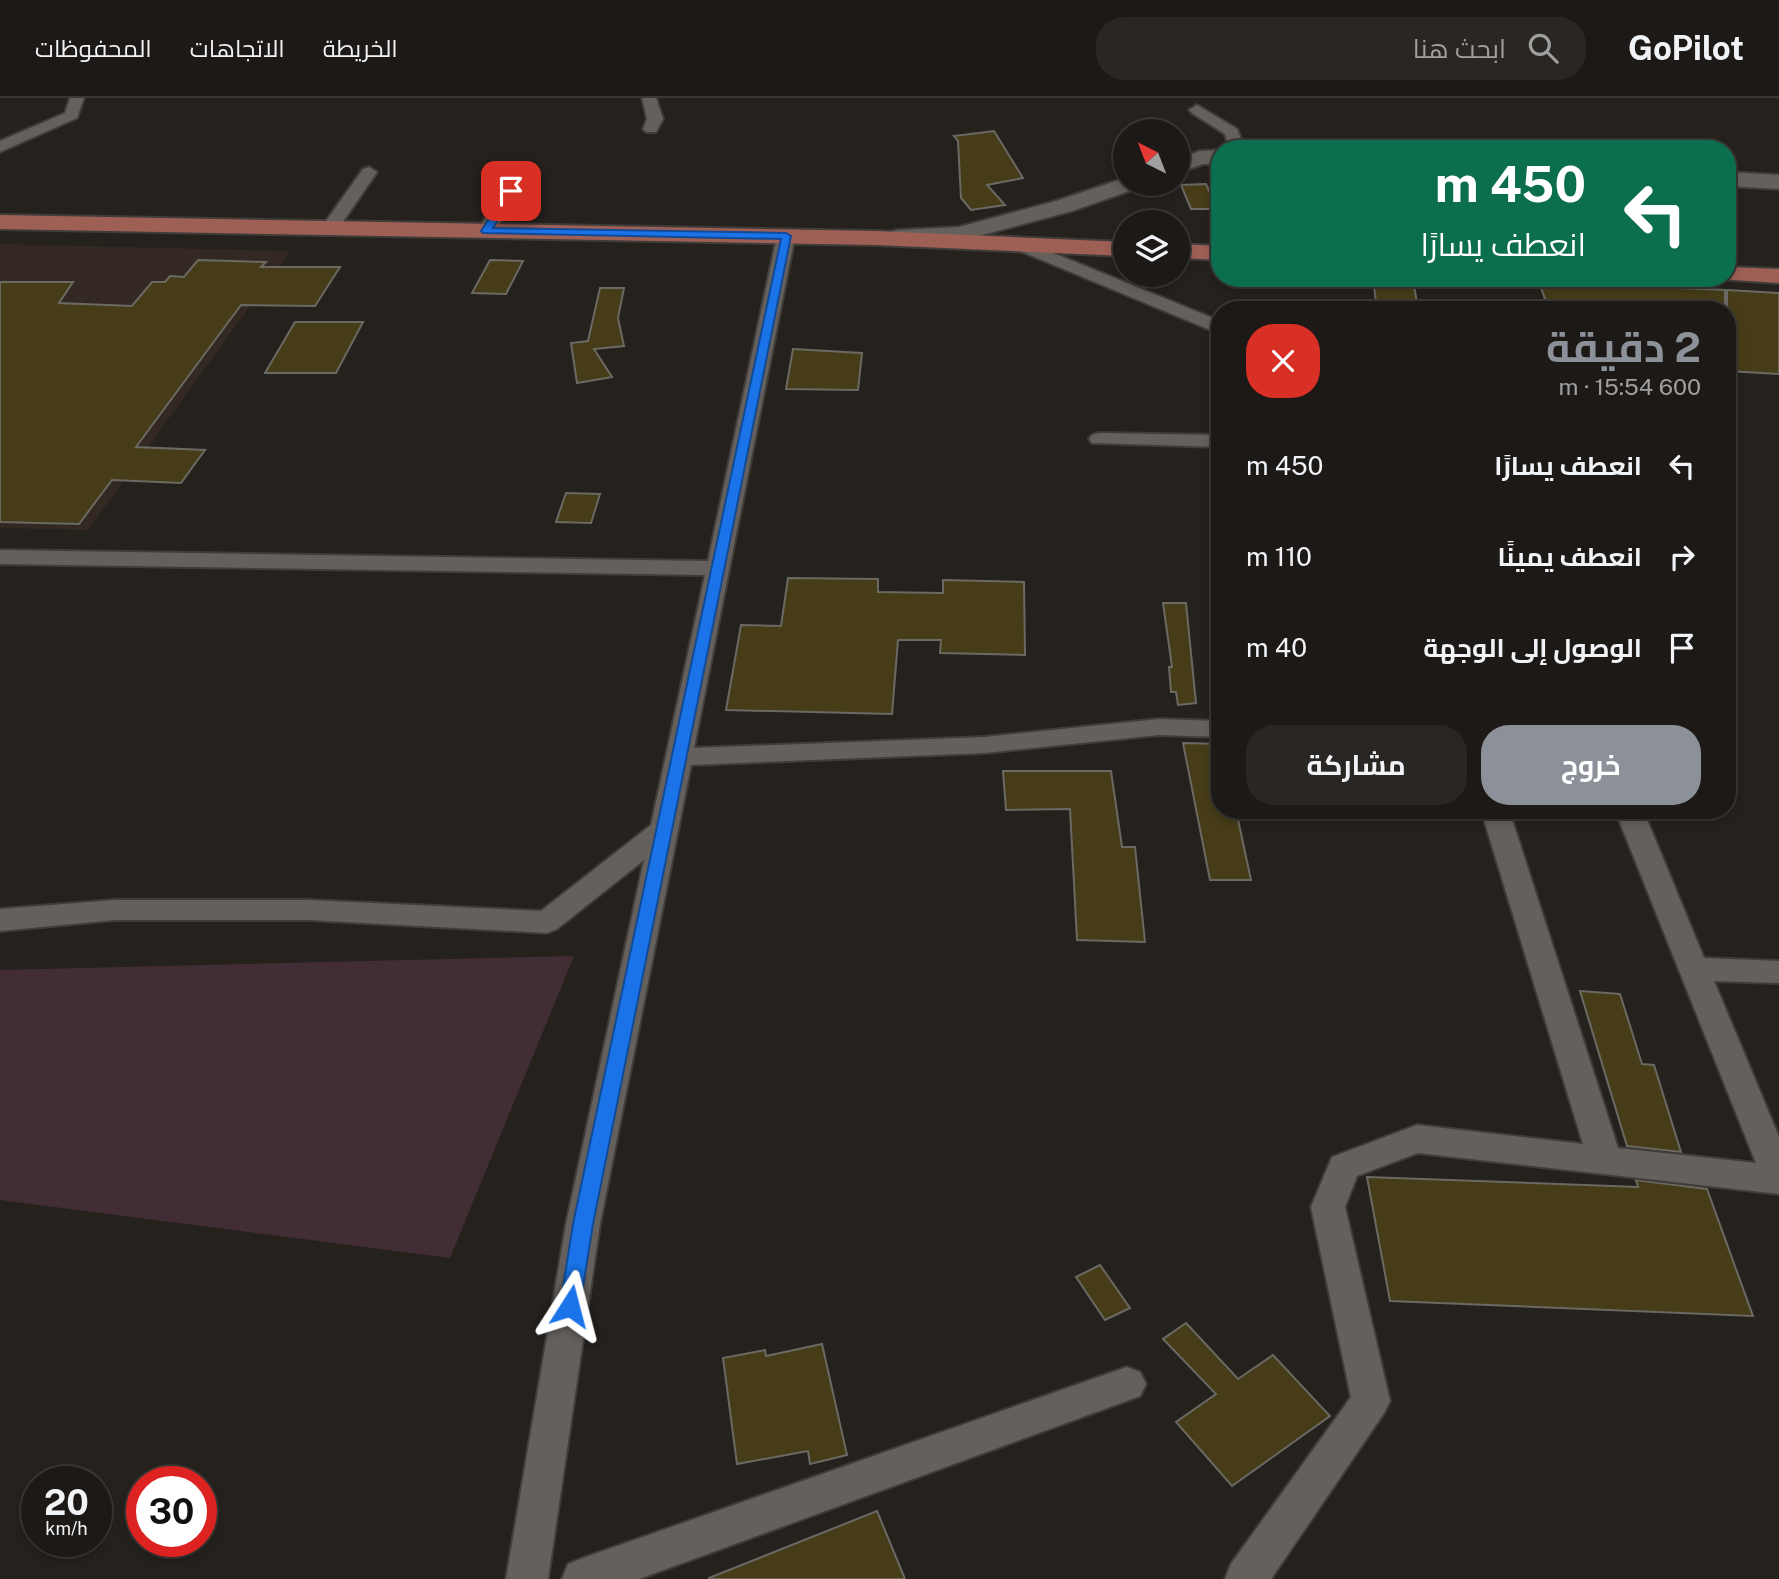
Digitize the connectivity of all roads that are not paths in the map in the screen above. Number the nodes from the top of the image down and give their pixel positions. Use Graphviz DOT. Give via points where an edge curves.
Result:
graph roads {
  1 [pos="77,98"];
  2 [pos="649,98"];
  3 [pos="1197,110"];
  4 [pos="651,130"];
  5 [pos="1234,140"];
  6 [pos="0,147"];
  7 [pos="1211,157"];
  8 [pos="1190,162"];
  9 [pos="524,171"];
  10 [pos="369,172"];
  11 [pos="1736,180"];
  12 [pos="1779,183"];
  13 [pos="1113,189"];
  14 [pos="0,222"];
  15 [pos="330,228"];
  16 [pos="486,231"];
  17 [pos="786,236"];
  18 [pos="876,238"];
  19 [pos="1019,244"];
  20 [pos="1113,248"];
  21 [pos="1190,252"];
  22 [pos="1211,253"];
  23 [pos="1736,274"];
  24 [pos="1779,276"];
  25 [pos="1211,324"];
  26 [pos="1099,439"];
  27 [pos="1211,441"];
  28 [pos="0,557"];
  29 [pos="717,568"];
  30 [pos="1211,730"];
  31 [pos="678,757"];
  32 [pos="1498,819"];
  33 [pos="1633,819"];
  34 [pos="663,830"];
  35 [pos="0,920"];
  36 [pos="1694,969"];
  37 [pos="1779,972"];
  38 [pos="1605,1160"];
  39 [pos="1779,1179"];
  40 [pos="1127,1384"];
  41 [pos="527,1579"];
  42 [pos="583,1579"];
  43 [pos="1246,1579"];
  1 -- 6 [label="street" via="72,115 65,120"];
  2 -- 4 [label="street" via="655,119"];
  3 -- 5 [label="street" via="1232,132"];
  7 -- 8 [label="street"];
  9 -- 16 [label="street"];
  10 -- 15 [label="street"];
  11 -- 12 [label="street"];
  13 -- 18 [label="street" via="960,234"];
  14 -- 15 [label="main road"];
  15 -- 16 [label="main road"];
  16 -- 17 [label="main road"];
  17 -- 18 [label="main road"];
  17 -- 29 [label="street"];
  18 -- 19 [label="main road"];
  19 -- 20 [label="main road"];
  19 -- 25 [label="street"];
  21 -- 22 [label="main road"];
  23 -- 24 [label="main road"];
  26 -- 27 [label="street"];
  28 -- 29 [label="street"];
  29 -- 31 [label="street"];
  30 -- 31 [label="street" via="1159,727 985,745"];
  31 -- 34 [label="street"];
  32 -- 38 [label="street"];
  33 -- 36 [label="street"];
  34 -- 35 [label="street" via="547,922 309,910 116,910"];
  34 -- 41 [label="street" via="583,1224"];
  36 -- 37 [label="street"];
  36 -- 39 [label="street"];
  38 -- 39 [label="street"];
  38 -- 43 [label="street" via="1417,1139 1344,1167 1328,1207 1371,1401"];
  40 -- 42 [label="street"];
}
